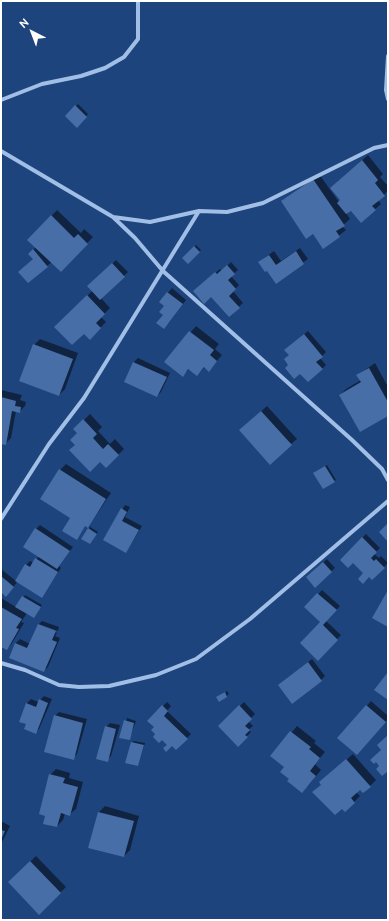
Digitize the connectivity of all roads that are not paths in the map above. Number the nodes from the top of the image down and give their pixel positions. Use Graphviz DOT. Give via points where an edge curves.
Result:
graph roads {
  1 [pos="138,1"];
  2 [pos="388,56"];
  3 [pos="388,99"];
  4 [pos="1,100"];
  5 [pos="388,145"];
  6 [pos="1,151"];
  7 [pos="199,211"];
  8 [pos="113,217"];
  9 [pos="163,271"];
  10 [pos="388,480"];
  11 [pos="388,501"];
  12 [pos="1,519"];
  13 [pos="1,663"];
  1 -- 4 [label="street" via="138,39 124,57 105,68 42,84"];
  2 -- 3 [label="street"];
  5 -- 7 [label="street" via="374,148 264,203 227,212"];
  6 -- 8 [label="street"];
  7 -- 8 [label="street" via="150,222"];
  7 -- 9 [label="street"];
  8 -- 9 [label="street"];
  9 -- 10 [label="street" via="352,440 382,469"];
  9 -- 12 [label="street" via="84,398 49,444"];
  11 -- 13 [label="street" via="250,619 196,659 156,675 109,686 78,687 59,685"];
}
